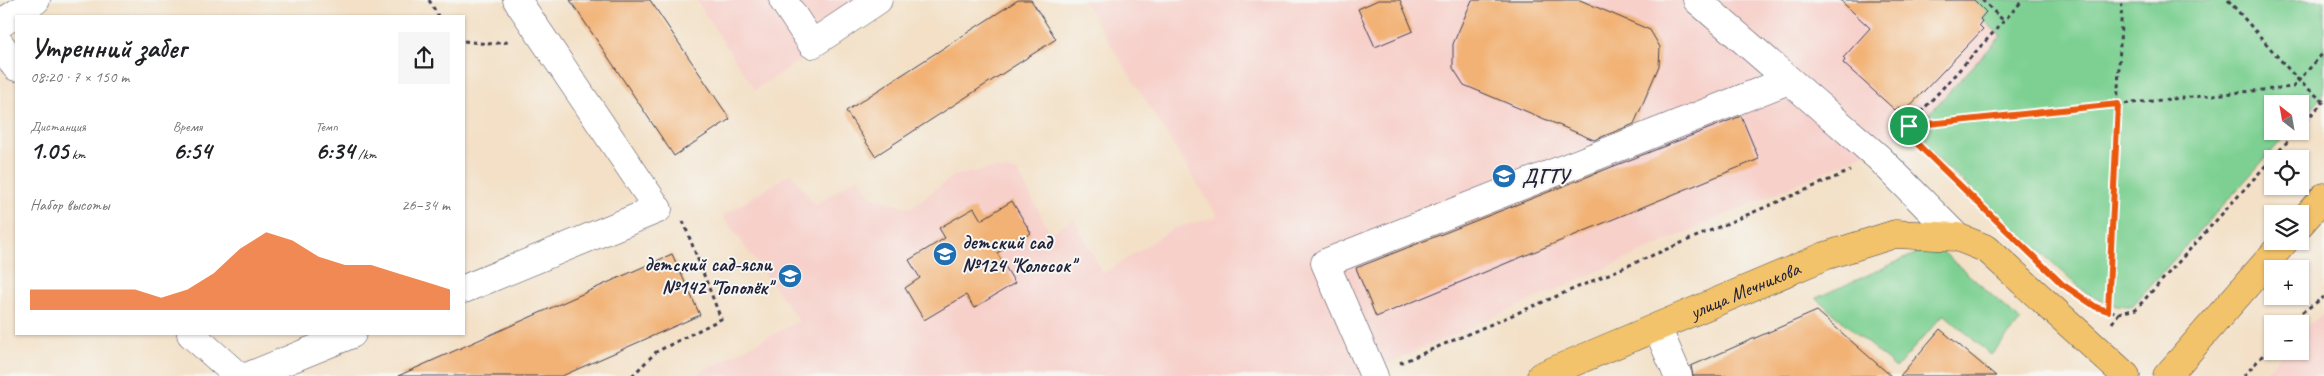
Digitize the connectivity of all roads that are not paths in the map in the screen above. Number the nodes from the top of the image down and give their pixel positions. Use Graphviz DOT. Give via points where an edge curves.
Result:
graph roads {
  1 [pos="36,0"];
  2 [pos="517,0"];
  3 [pos="783,0"];
  4 [pos="878,0"];
  5 [pos="1697,0"];
  6 [pos="0,24"];
  7 [pos="0,44"];
  8 [pos="15,66"];
  9 [pos="1789,80"];
  10 [pos="2324,197"];
  11 [pos="2309,214"];
  12 [pos="1957,237"];
  13 [pos="2277,250"];
  14 [pos="465,288"];
  15 [pos="1657,327"];
  16 [pos="192,335"];
  17 [pos="350,335"];
  18 [pos="1374,375"];
  19 [pos="238,376"];
  20 [pos="249,376"];
  21 [pos="1541,376"];
  22 [pos="1678,376"];
  23 [pos="2126,376"];
  24 [pos="2167,376"];
  1 -- 6 [label="lane"];
  2 -- 14 [label="lane" via="658,210"];
  3 -- 4 [label="lane" via="812,44"];
  5 -- 9 [label="lane"];
  7 -- 8 [label="lane"];
  9 -- 12 [label="lane" via="1879,158"];
  9 -- 18 [label="lane" via="1326,263"];
  10 -- 11 [label="main road"];
  12 -- 15 [label="main road, улица Мечникова" via="1895,234 1825,256"];
  12 -- 23 [label="main road, улица Мечникова" via="1987,249"];
  13 -- 24 [label="main road"];
  15 -- 21 [label="main road, улица Мечникова"];
  15 -- 22 [label="lane"];
  16 -- 19 [label="lane"];
  17 -- 20 [label="lane"];
}
